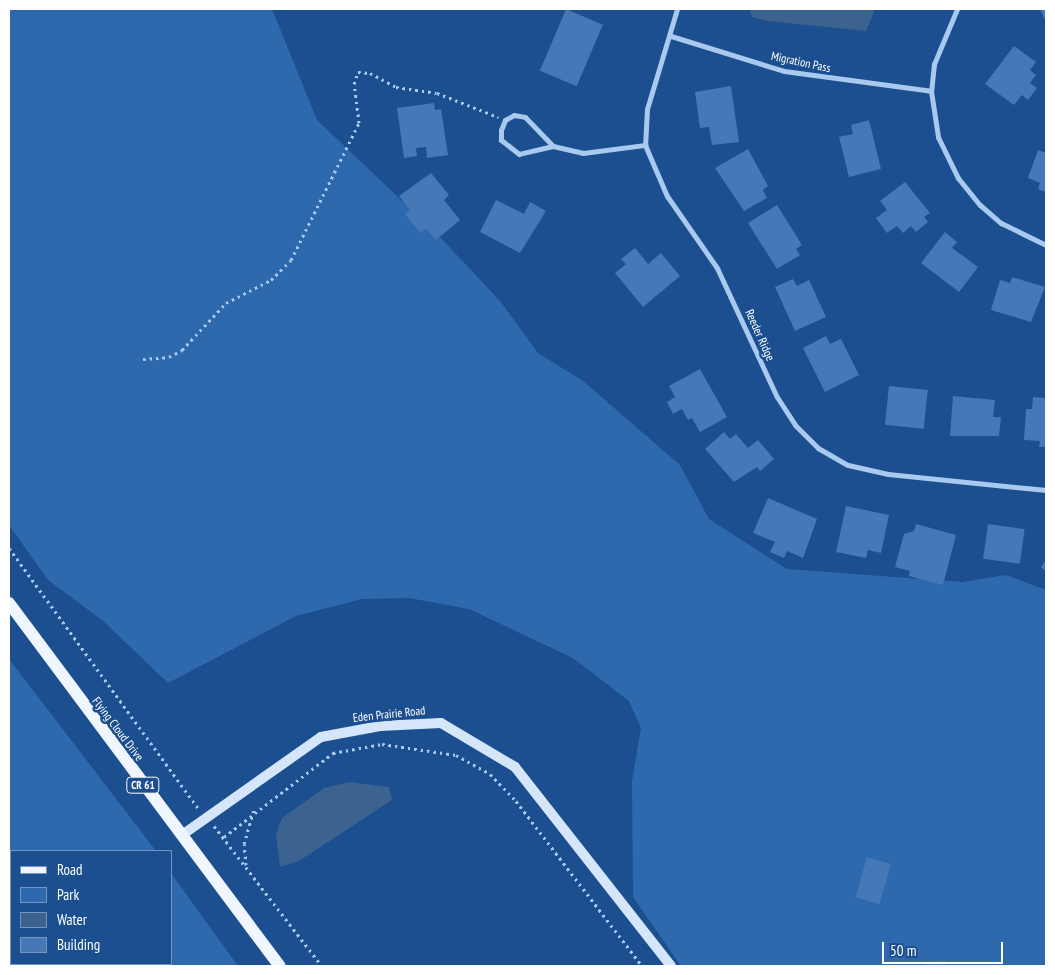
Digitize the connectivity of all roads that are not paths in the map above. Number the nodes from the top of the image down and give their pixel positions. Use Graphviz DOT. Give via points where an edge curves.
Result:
graph roads {
  1 [pos="677,9"];
  2 [pos="957,9"];
  3 [pos="671,36"];
  4 [pos="931,92"];
  5 [pos="645,145"];
  6 [pos="553,146"];
  7 [pos="1046,245"];
  8 [pos="1046,490"];
  9 [pos="9,603"];
  10 [pos="182,835"];
  11 [pos="280,966"];
  12 [pos="671,966"];
  1 -- 3 [label="street, Reeder Ridge"];
  2 -- 4 [label="street" via="939,45"];
  3 -- 4 [label="street, Migration Pass" via="784,71"];
  3 -- 5 [label="street, Reeder Ridge" via="647,108"];
  4 -- 7 [label="street" via="938,137 958,178 980,205 1001,222"];
  5 -- 6 [label="street" via="583,153"];
  5 -- 8 [label="street, Reeder Ridge" via="667,196 717,268 777,397 794,425 818,448 848,465 888,474"];
  6 -- 6 [label="street" via="531,154 507,148 500,140 505,120 525,117"];
  9 -- 10 [label="main road, Flying Cloud Drive / CR 61"];
  10 -- 11 [label="main road, Flying Cloud Drive / CR 61"];
  10 -- 12 [label="street, Eden Prairie Road" via="320,737 380,726 441,723 515,767"];
}
